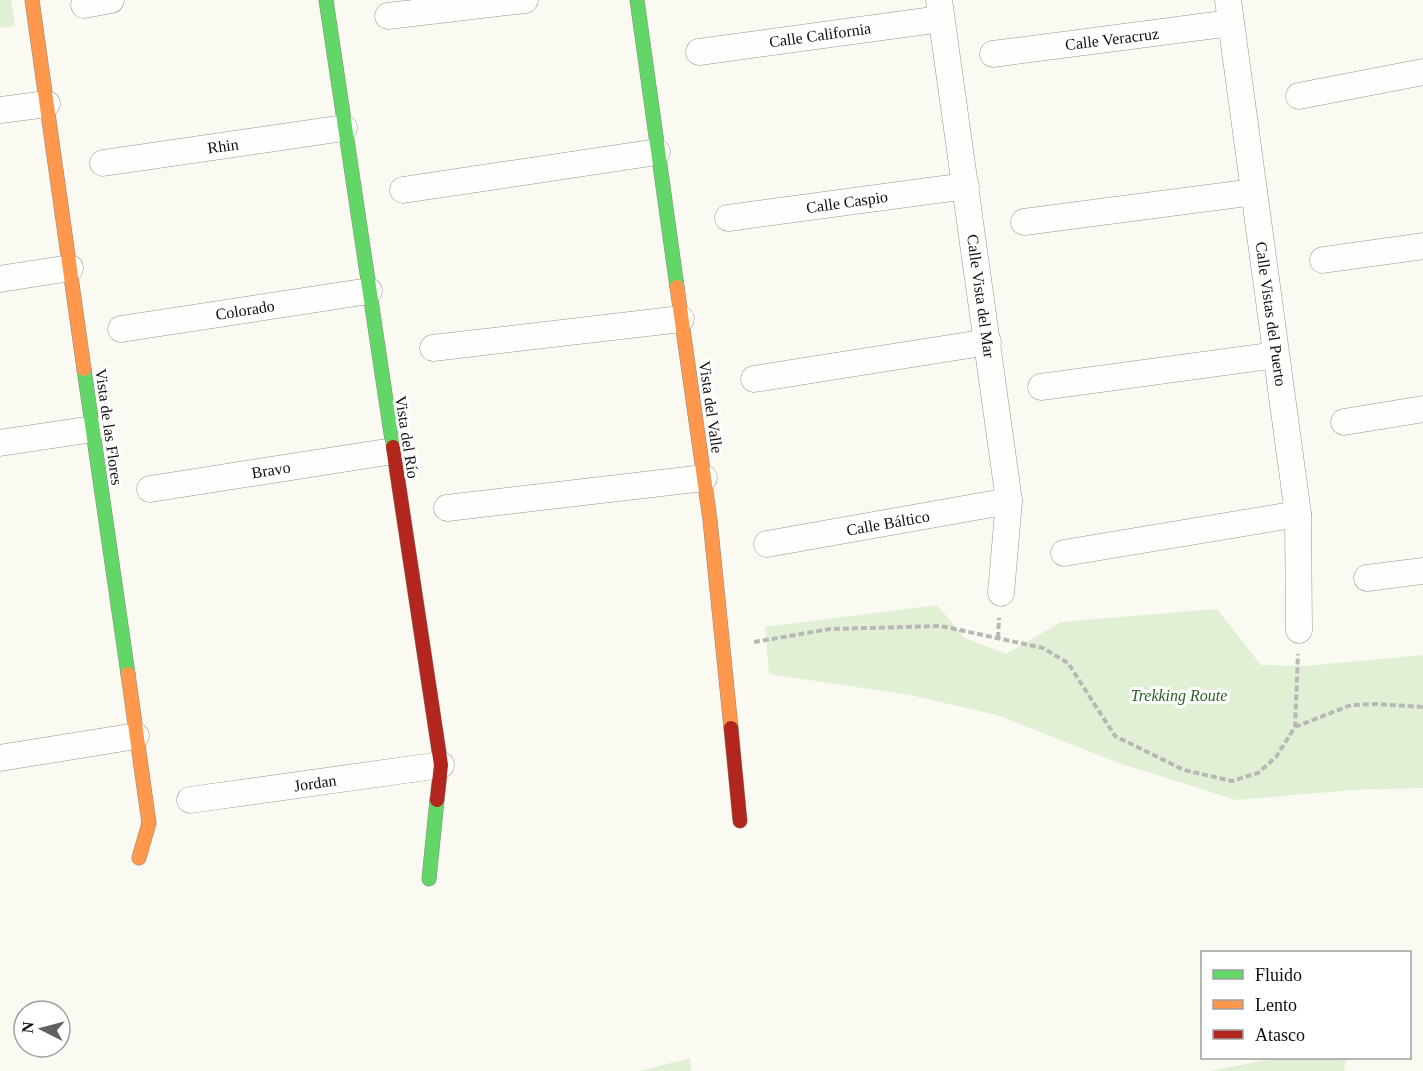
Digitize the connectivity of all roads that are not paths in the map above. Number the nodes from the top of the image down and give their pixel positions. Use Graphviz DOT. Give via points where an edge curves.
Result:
graph roads {
  1 [pos="32,0"];
  2 [pos="111,0"];
  3 [pos="326,0"];
  4 [pos="525,0"];
  5 [pos="638,0"];
  6 [pos="84,5"];
  7 [pos="940,9"];
  8 [pos="1229,11"];
  9 [pos="388,16"];
  10 [pos="699,52"];
  11 [pos="993,54"];
  12 [pos="1423,72"];
  13 [pos="1299,96"];
  14 [pos="47,104"];
  15 [pos="0,110"];
  16 [pos="344,128"];
  17 [pos="657,153"];
  18 [pos="103,163"];
  19 [pos="966,186"];
  20 [pos="403,190"];
  21 [pos="1254,192"];
  22 [pos="728,218"];
  23 [pos="1024,222"];
  24 [pos="1423,246"];
  25 [pos="1323,260"];
  26 [pos="70,268"];
  27 [pos="0,279"];
  28 [pos="369,291"];
  29 [pos="681,320"];
  30 [pos="121,329"];
  31 [pos="988,342"];
  32 [pos="433,348"];
  33 [pos="1276,355"];
  34 [pos="754,378"];
  35 [pos="1041,387"];
  36 [pos="1423,409"];
  37 [pos="1344,422"];
  38 [pos="93,429"];
  39 [pos="0,443"];
  40 [pos="393,451"];
  41 [pos="704,478"];
  42 [pos="150,489"];
  43 [pos="1009,501"];
  44 [pos="447,508"];
  45 [pos="1298,514"];
  46 [pos="767,544"];
  47 [pos="1064,553"];
  48 [pos="1423,571"];
  49 [pos="1367,578"];
  50 [pos="1001,593"];
  51 [pos="1299,630"];
  52 [pos="136,736"];
  53 [pos="0,758"];
  54 [pos="441,765"];
  55 [pos="190,800"];
  56 [pos="740,821"];
  57 [pos="139,858"];
  58 [pos="429,879"];
  1 -- 14 [label="street, Vista de las Flores"];
  2 -- 6 [label="street"];
  3 -- 16 [label="street, Vista del Río"];
  4 -- 9 [label="street"];
  5 -- 17 [label="street, Vista del Valle"];
  7 -- 10 [label="street, Calle California"];
  7 -- 19 [label="street, Calle Vista del Mar"];
  8 -- 11 [label="street, Calle Veracruz"];
  8 -- 21 [label="street, Calle Vistas del Puerto"];
  12 -- 13 [label="street"];
  14 -- 15 [label="street"];
  14 -- 26 [label="street, Vista de las Flores"];
  16 -- 18 [label="street, Rhin"];
  16 -- 28 [label="street, Vista del Río"];
  17 -- 20 [label="street"];
  17 -- 29 [label="street, Vista del Valle"];
  19 -- 22 [label="street, Calle Caspio"];
  19 -- 31 [label="street, Calle Vista del Mar"];
  21 -- 23 [label="street"];
  21 -- 33 [label="street, Calle Vistas del Puerto"];
  24 -- 25 [label="street"];
  26 -- 27 [label="street"];
  26 -- 38 [label="street, Vista de las Flores"];
  28 -- 30 [label="street, Colorado"];
  28 -- 40 [label="street, Vista del Río"];
  29 -- 32 [label="street"];
  29 -- 41 [label="street, Vista del Valle"];
  31 -- 34 [label="street"];
  31 -- 43 [label="street, Calle Vista del Mar"];
  33 -- 35 [label="street"];
  33 -- 45 [label="street, Calle Vistas del Puerto"];
  36 -- 37 [label="street"];
  38 -- 39 [label="street"];
  38 -- 52 [label="street, Vista de las Flores"];
  40 -- 42 [label="street, Bravo"];
  40 -- 54 [label="street, Vista del Río"];
  41 -- 44 [label="street"];
  41 -- 56 [label="street, Vista del Valle"];
  43 -- 46 [label="street, Calle Báltico"];
  43 -- 50 [label="street, Calle Vista del Mar"];
  45 -- 47 [label="street"];
  45 -- 51 [label="street, Calle Vistas del Puerto"];
  48 -- 49 [label="street"];
  52 -- 53 [label="street"];
  52 -- 57 [label="street, Vista de las Flores" via="149,823"];
  54 -- 55 [label="street, Jordan"];
  54 -- 58 [label="street, Vista del Río"];
}
